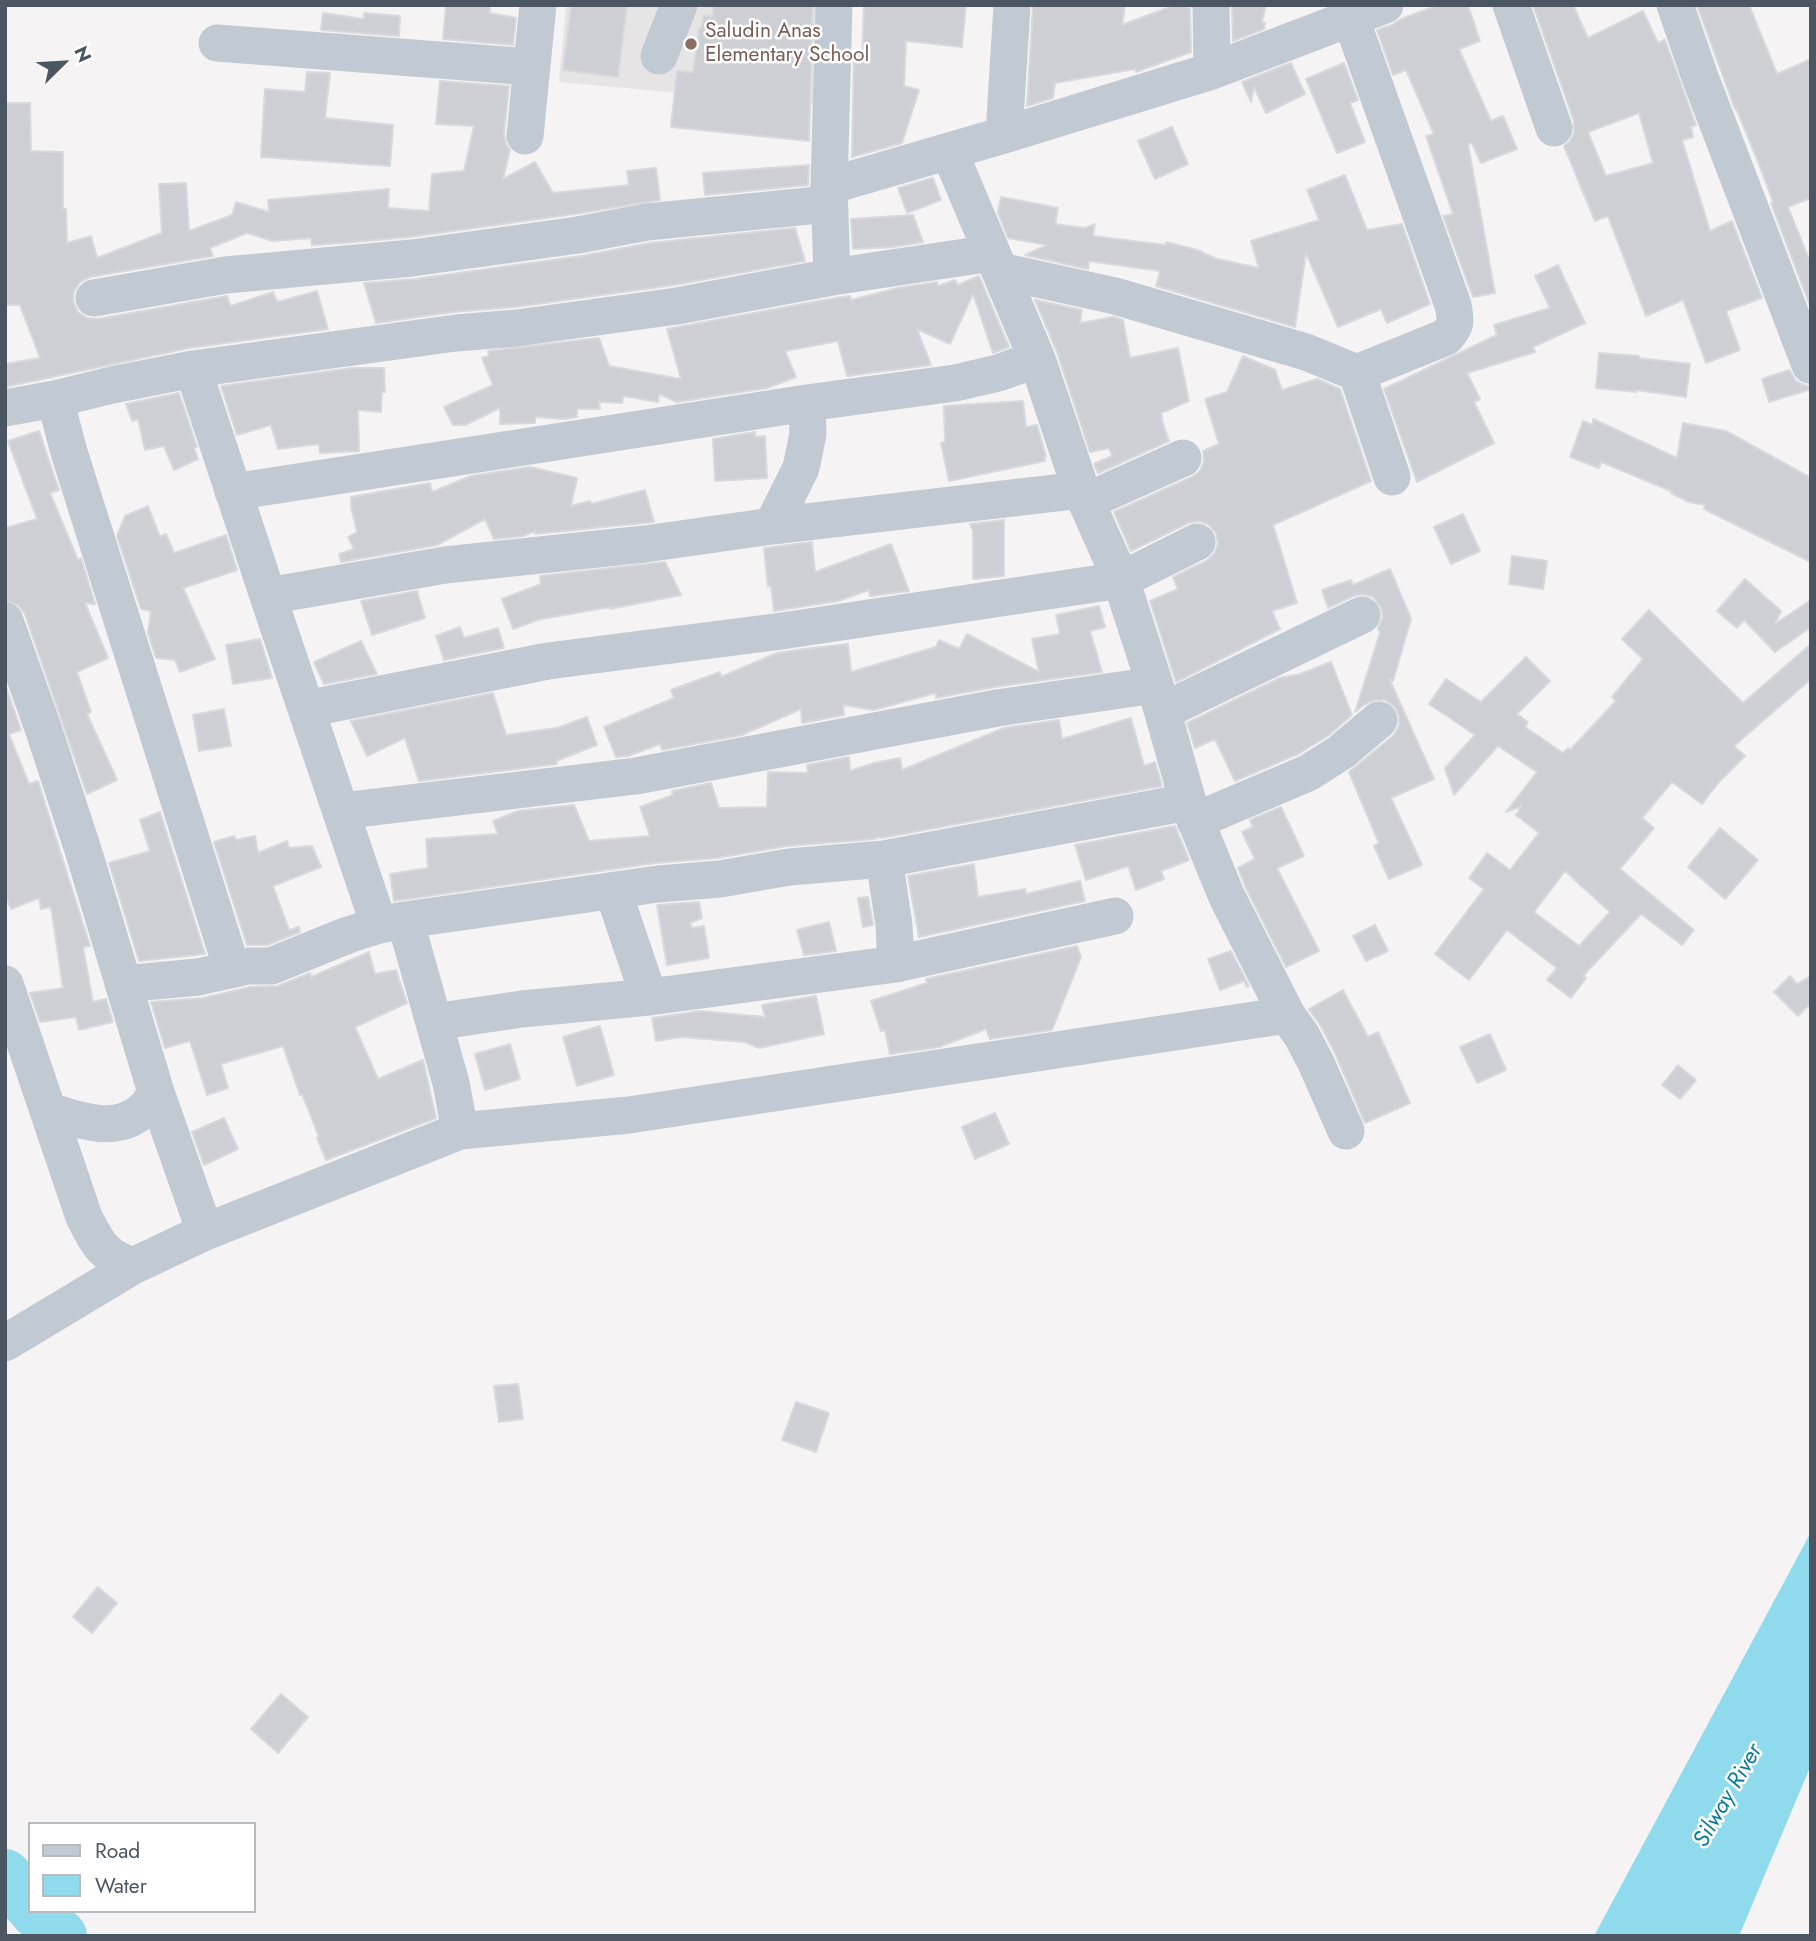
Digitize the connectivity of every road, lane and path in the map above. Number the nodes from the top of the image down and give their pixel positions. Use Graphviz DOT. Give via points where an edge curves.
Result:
graph roads {
  1 [pos="538,5"];
  2 [pos="679,5"];
  3 [pos="834,5"];
  4 [pos="1012,5"];
  5 [pos="1211,5"];
  6 [pos="1511,5"];
  7 [pos="1675,5"];
  8 [pos="1370,10"];
  9 [pos="217,43"];
  10 [pos="660,55"];
  11 [pos="531,67"];
  12 [pos="1212,71"];
  13 [pos="1554,128"];
  14 [pos="1004,135"];
  15 [pos="525,136"];
  16 [pos="949,151"];
  17 [pos="829,195"];
  18 [pos="996,262"];
  19 [pos="832,277"];
  20 [pos="94,298"];
  21 [pos="1037,359"];
  22 [pos="1811,365"];
  23 [pos="193,369"];
  24 [pos="1357,373"];
  25 [pos="55,399"];
  26 [pos="807,403"];
  27 [pos="5,408"];
  28 [pos="1183,458"];
  29 [pos="1392,478"];
  30 [pos="233,492"];
  31 [pos="1084,495"];
  32 [pos="772,526"];
  33 [pos="1197,542"];
  34 [pos="1121,580"];
  35 [pos="268,596"];
  36 [pos="1362,615"];
  37 [pos="5,621"];
  38 [pos="1159,698"];
  39 [pos="306,709"];
  40 [pos="1379,720"];
  41 [pos="341,811"];
  42 [pos="1191,812"];
  43 [pos="884,859"];
  44 [pos="612,891"];
  45 [pos="1115,916"];
  46 [pos="392,923"];
  47 [pos="896,964"];
  48 [pos="232,969"];
  49 [pos="5,984"];
  50 [pos="123,984"];
  51 [pos="649,997"];
  52 [pos="1287,1015"];
  53 [pos="434,1022"];
  54 [pos="156,1092"];
  55 [pos="49,1111"];
  56 [pos="460,1131"];
  57 [pos="1346,1131"];
  58 [pos="205,1232"];
  59 [pos="133,1266"];
  60 [pos="5,1343"];
  1 -- 11 [label="street"];
  2 -- 10 [label="street"];
  3 -- 17 [label="street"];
  4 -- 14 [label="street"];
  5 -- 12 [label="street"];
  6 -- 13 [label="street"];
  7 -- 22 [label="street"];
  8 -- 12 [label="street"];
  8 -- 24 [label="street" via="1455,324 1446,337"];
  9 -- 11 [label="street"];
  11 -- 15 [label="street"];
  12 -- 14 [label="street"];
  14 -- 16 [label="street"];
  16 -- 17 [label="street"];
  16 -- 18 [label="street"];
  17 -- 19 [label="street"];
  17 -- 20 [label="street" via="578,235 412,258 226,275"];
  18 -- 19 [label="street"];
  18 -- 21 [label="street"];
  18 -- 24 [label="street" via="1306,352"];
  19 -- 23 [label="street" via="677,306"];
  21 -- 26 [label="street" via="955,383"];
  21 -- 31 [label="street"];
  23 -- 25 [label="street"];
  23 -- 30 [label="street"];
  24 -- 29 [label="street"];
  25 -- 27 [label="street"];
  25 -- 48 [label="street"];
  26 -- 30 [label="street"];
  26 -- 32 [label="street" via="808,434 801,468"];
  28 -- 31 [label="street"];
  30 -- 35 [label="street"];
  31 -- 32 [label="street"];
  31 -- 34 [label="street"];
  32 -- 35 [label="street" via="445,565"];
  33 -- 34 [label="street"];
  34 -- 38 [label="street"];
  34 -- 39 [label="street" via="548,661"];
  35 -- 39 [label="street"];
  36 -- 38 [label="street"];
  37 -- 50 [label="street" via="68,803"];
  38 -- 41 [label="street" via="997,708 636,776"];
  38 -- 42 [label="street"];
  39 -- 41 [label="street"];
  40 -- 42 [label="street" via="1308,773"];
  41 -- 46 [label="street"];
  42 -- 43 [label="street"];
  42 -- 52 [label="street" via="1227,897"];
  43 -- 44 [label="street"];
  43 -- 47 [label="street"];
  44 -- 46 [label="street"];
  44 -- 51 [label="street"];
  45 -- 47 [label="street"];
  46 -- 48 [label="street" via="271,966"];
  46 -- 53 [label="street" via="412,942"];
  47 -- 51 [label="street"];
  48 -- 50 [label="street"];
  49 -- 55 [label="street"];
  50 -- 54 [label="street"];
  51 -- 53 [label="street"];
  52 -- 56 [label="street" via="629,1115"];
  52 -- 57 [label="street" via="1316,1063"];
  53 -- 56 [label="street"];
  54 -- 55 [label="street" via="145,1109 118,1124 83,1121"];
  54 -- 58 [label="street"];
  55 -- 59 [label="street" via="95,1238 105,1252"];
  56 -- 58 [label="street"];
  58 -- 59 [label="street"];
  59 -- 60 [label="street"];
}
